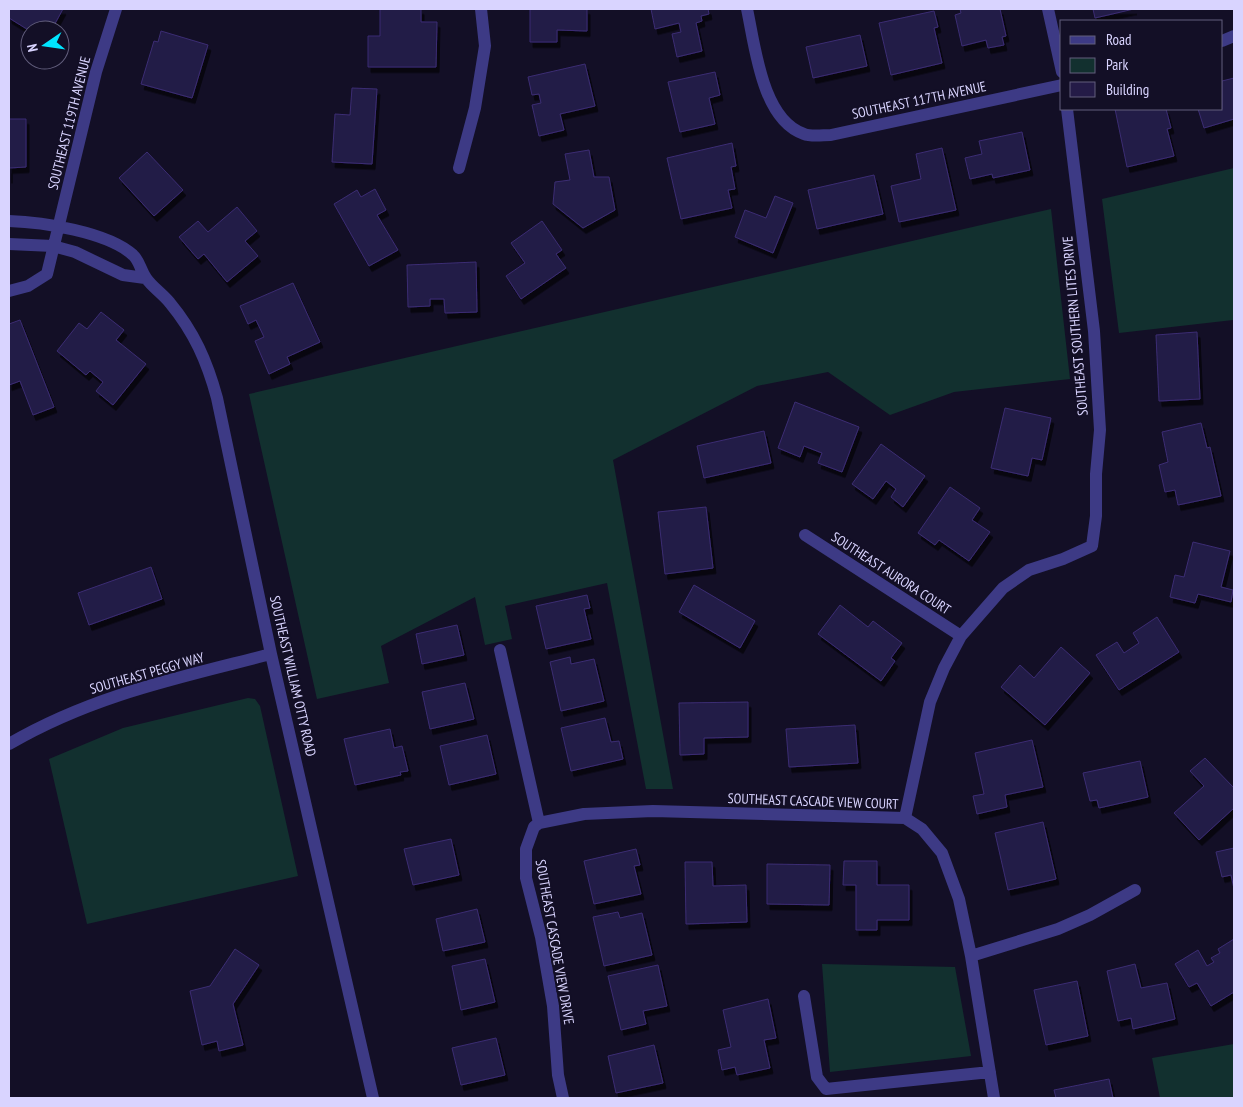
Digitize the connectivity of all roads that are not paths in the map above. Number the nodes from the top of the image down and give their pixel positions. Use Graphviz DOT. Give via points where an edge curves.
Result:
graph roads {
  1 [pos="116,9"];
  2 [pos="481,9"];
  3 [pos="747,9"];
  4 [pos="1048,9"];
  5 [pos="1060,63"];
  6 [pos="1060,85"];
  7 [pos="1067,110"];
  8 [pos="459,168"];
  9 [pos="9,221"];
  10 [pos="60,225"];
  11 [pos="9,244"];
  12 [pos="53,246"];
  13 [pos="145,278"];
  14 [pos="9,291"];
  15 [pos="805,536"];
  16 [pos="961,636"];
  17 [pos="500,650"];
  18 [pos="271,654"];
  19 [pos="9,744"];
  20 [pos="905,818"];
  21 [pos="539,823"];
  22 [pos="1135,890"];
  23 [pos="971,956"];
  24 [pos="804,996"];
  25 [pos="990,1072"];
  26 [pos="373,1098"];
  27 [pos="563,1098"];
  28 [pos="994,1098"];
  1 -- 10 [label="street, SOUTHEAST 119TH AVENUE" via="96,72"];
  2 -- 8 [label="street" via="485,46 475,108"];
  3 -- 6 [label="street, SOUTHEAST 117TH AVENUE" via="773,107 786,122 804,134 831,135"];
  4 -- 5 [label="street"];
  7 -- 16 [label="street, SOUTHEAST SOUTHERN LITES DRIVE" via="1094,331 1100,430 1092,546 1029,570 1003,588"];
  9 -- 10 [label="street, SOUTHEAST WILLIAM OTTY ROAD"];
  10 -- 12 [label="street, SOUTHEAST 119TH AVENUE"];
  10 -- 13 [label="street, SOUTHEAST WILLIAM OTTY ROAD" via="115,244 134,255"];
  11 -- 12 [label="street"];
  12 -- 13 [label="street" via="75,252 123,275"];
  12 -- 14 [label="street, SOUTHEAST 119TH AVENUE" via="48,274 28,286"];
  13 -- 18 [label="street, SOUTHEAST WILLIAM OTTY ROAD" via="185,321 207,362"];
  15 -- 16 [label="street, SOUTHEAST AURORA COURT"];
  16 -- 20 [label="street, SOUTHEAST SOUTHERN LITES DRIVE" via="930,702"];
  17 -- 21 [label="street"];
  18 -- 19 [label="street, SOUTHEAST PEGGY WAY" via="123,692 43,724"];
  18 -- 26 [label="street, SOUTHEAST WILLIAM OTTY ROAD"];
  20 -- 21 [label="street, SOUTHEAST CASCADE VIEW COURT" via="653,811 584,814"];
  20 -- 23 [label="street, SOUTHEAST CASCADE VIEW COURT" via="922,829 942,853 959,899"];
  21 -- 27 [label="street, SOUTHEAST CASCADE VIEW DRIVE" via="526,849 526,878 553,1006"];
  22 -- 23 [label="street" via="1058,929"];
  23 -- 25 [label="street, SOUTHEAST CASCADE VIEW COURT"];
  24 -- 25 [label="street" via="817,1077 826,1089"];
  25 -- 28 [label="street, SOUTHEAST CASCADE VIEW COURT"];
}
